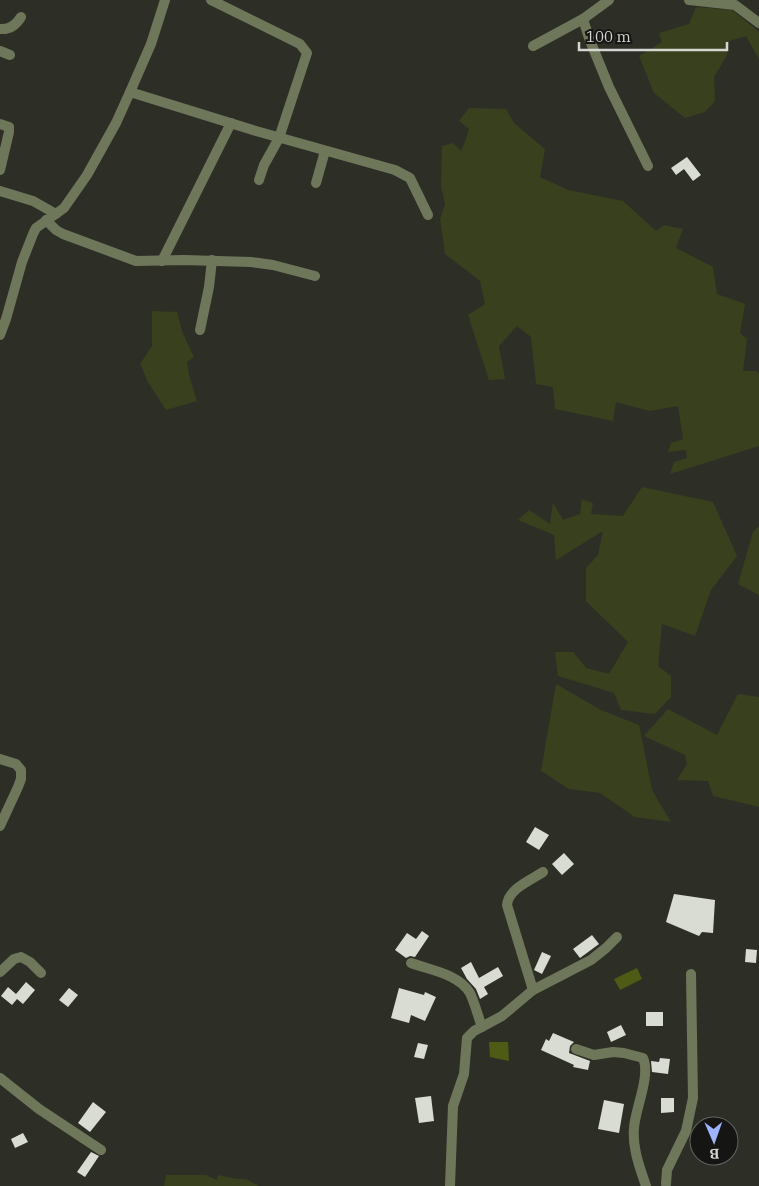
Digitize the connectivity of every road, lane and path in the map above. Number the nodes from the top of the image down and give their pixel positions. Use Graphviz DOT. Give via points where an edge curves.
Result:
graph roads {
  1 [pos="165,0"];
  2 [pos="211,0"];
  3 [pos="609,0"];
  4 [pos="689,0"];
  5 [pos="738,3"];
  6 [pos="22,17"];
  7 [pos="583,19"];
  8 [pos="759,23"];
  9 [pos="0,29"];
  10 [pos="533,46"];
  11 [pos="0,51"];
  12 [pos="10,55"];
  13 [pos="130,92"];
  14 [pos="231,123"];
  15 [pos="0,124"];
  16 [pos="279,138"];
  17 [pos="325,151"];
  18 [pos="648,166"];
  19 [pos="0,170"];
  20 [pos="259,180"];
  21 [pos="316,182"];
  22 [pos="0,192"];
  23 [pos="56,214"];
  24 [pos="428,215"];
  25 [pos="46,220"];
  26 [pos="212,260"];
  27 [pos="162,261"];
  28 [pos="315,276"];
  29 [pos="200,330"];
  30 [pos="0,335"];
  31 [pos="0,759"];
  32 [pos="0,826"];
  33 [pos="543,872"];
  34 [pos="616,937"];
  35 [pos="411,963"];
  36 [pos="0,972"];
  37 [pos="41,973"];
  38 [pos="692,974"];
  39 [pos="533,990"];
  40 [pos="482,1027"];
  41 [pos="576,1049"];
  42 [pos="0,1078"];
  43 [pos="101,1150"];
  44 [pos="667,1185"];
  45 [pos="450,1186"];
  46 [pos="646,1186"];
  1 -- 13 [label="street" via="151,44"];
  2 -- 16 [label="street" via="306,49"];
  3 -- 7 [label="street"];
  4 -- 5 [label="street"];
  5 -- 8 [label="street"];
  6 -- 9 [label="street" via="10,28"];
  7 -- 10 [label="street"];
  7 -- 18 [label="street" via="609,87"];
  11 -- 12 [label="street"];
  13 -- 14 [label="street"];
  13 -- 23 [label="street" via="87,175 64,208"];
  14 -- 16 [label="street"];
  14 -- 27 [label="street"];
  15 -- 19 [label="street" via="9,127 9,132"];
  16 -- 17 [label="street"];
  16 -- 20 [label="street"];
  17 -- 21 [label="street"];
  17 -- 24 [label="street" via="406,175"];
  22 -- 23 [label="street" via="33,201"];
  23 -- 25 [label="street"];
  25 -- 27 [label="street" via="63,234 122,257 136,261"];
  25 -- 30 [label="street" via="36,228 28,245"];
  26 -- 27 [label="street"];
  26 -- 28 [label="street" via="273,265"];
  26 -- 29 [label="street"];
  31 -- 32 [label="street" via="16,764 21,770 21,779"];
  33 -- 39 [label="street" via="512,892 507,905"];
  34 -- 39 [label="street" via="591,960"];
  35 -- 40 [label="street" via="447,976 465,987"];
  36 -- 37 [label="street" via="21,957"];
  38 -- 44 [label="street" via="693,1098 686,1131 667,1170"];
  39 -- 40 [label="street" via="502,1016"];
  40 -- 45 [label="street" via="467,1038 464,1074 453,1106"];
  41 -- 46 [label="street" via="594,1055 613,1052 642,1058 644,1080 633,1135"];
  42 -- 43 [label="street" via="39,1109"];
}
